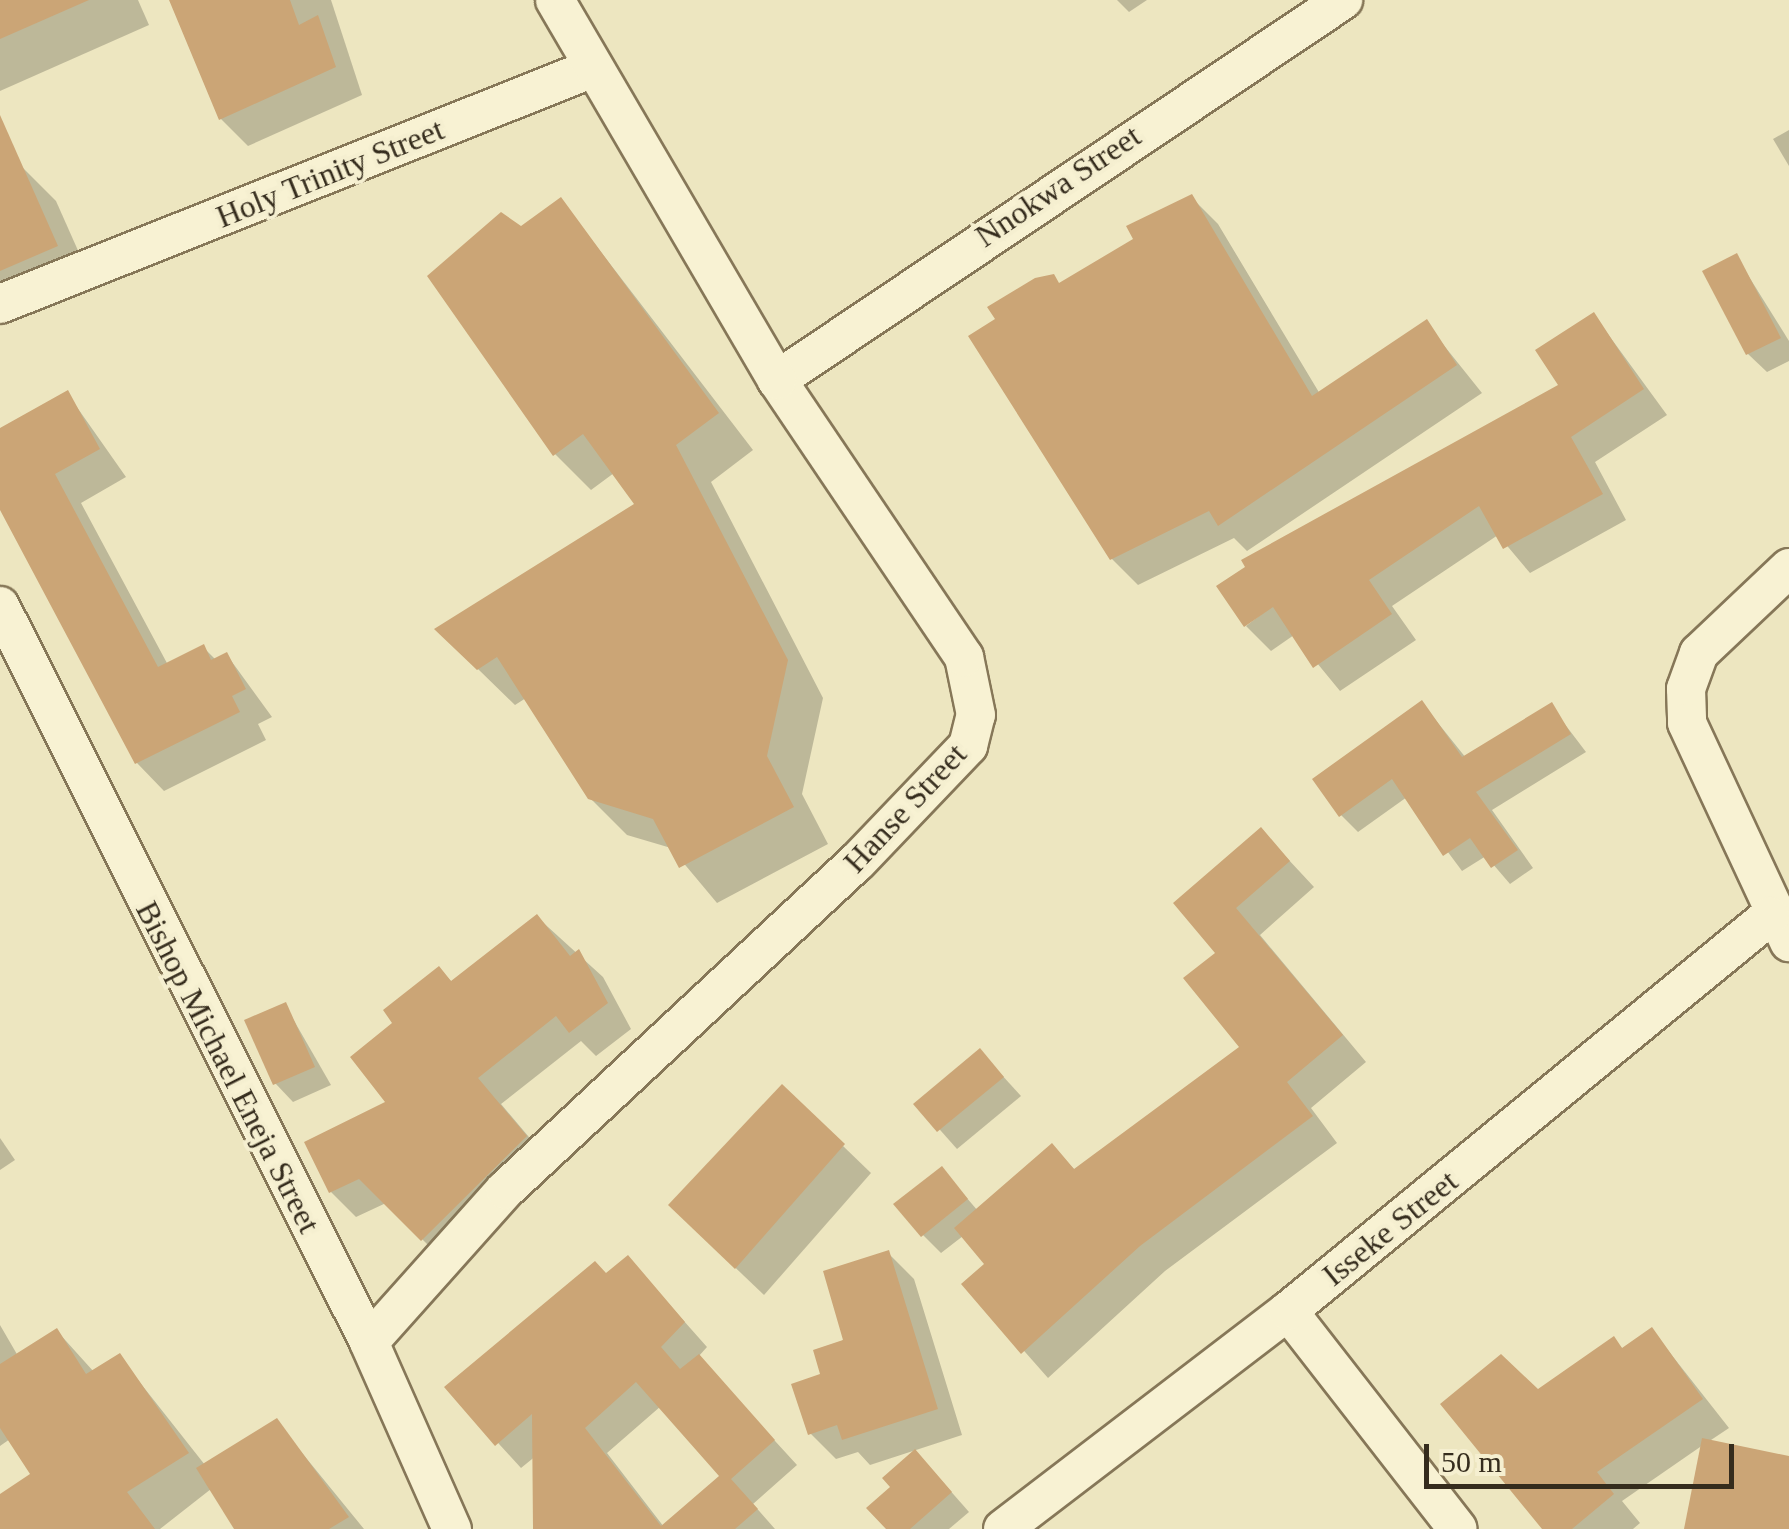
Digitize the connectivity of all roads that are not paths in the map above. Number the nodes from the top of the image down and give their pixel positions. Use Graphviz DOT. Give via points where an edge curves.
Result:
graph roads {
  1 [pos="556,0"];
  2 [pos="1344,0"];
  3 [pos="588,70"];
  4 [pos="0,304"];
  5 [pos="777,380"];
  6 [pos="1789,568"];
  7 [pos="0,606"];
  8 [pos="1780,929"];
  9 [pos="1288,1311"];
  10 [pos="369,1342"];
  11 [pos="452,1529"];
  12 [pos="1003,1529"];
  13 [pos="1458,1529"];
  1 -- 3 [label="street"];
  2 -- 5 [label="street, Nnokwa Street"];
  3 -- 4 [label="street, Holy Trinity Street"];
  3 -- 5 [label="street, Hanse Street"];
  5 -- 10 [label="street, Hanse Street" via="964,658 977,689 968,746 703,1012 505,1190"];
  6 -- 8 [label="street, Isseke Street" via="1699,653 1686,689 1687,723"];
  7 -- 10 [label="street, Bishop Michael Eneja Street"];
  8 -- 9 [label="street, Isseke Street"];
  9 -- 12 [label="street, Isseke Street"];
  9 -- 13 [label="street"];
  10 -- 11 [label="street, Bishop Michael Eneja Street"];
}
